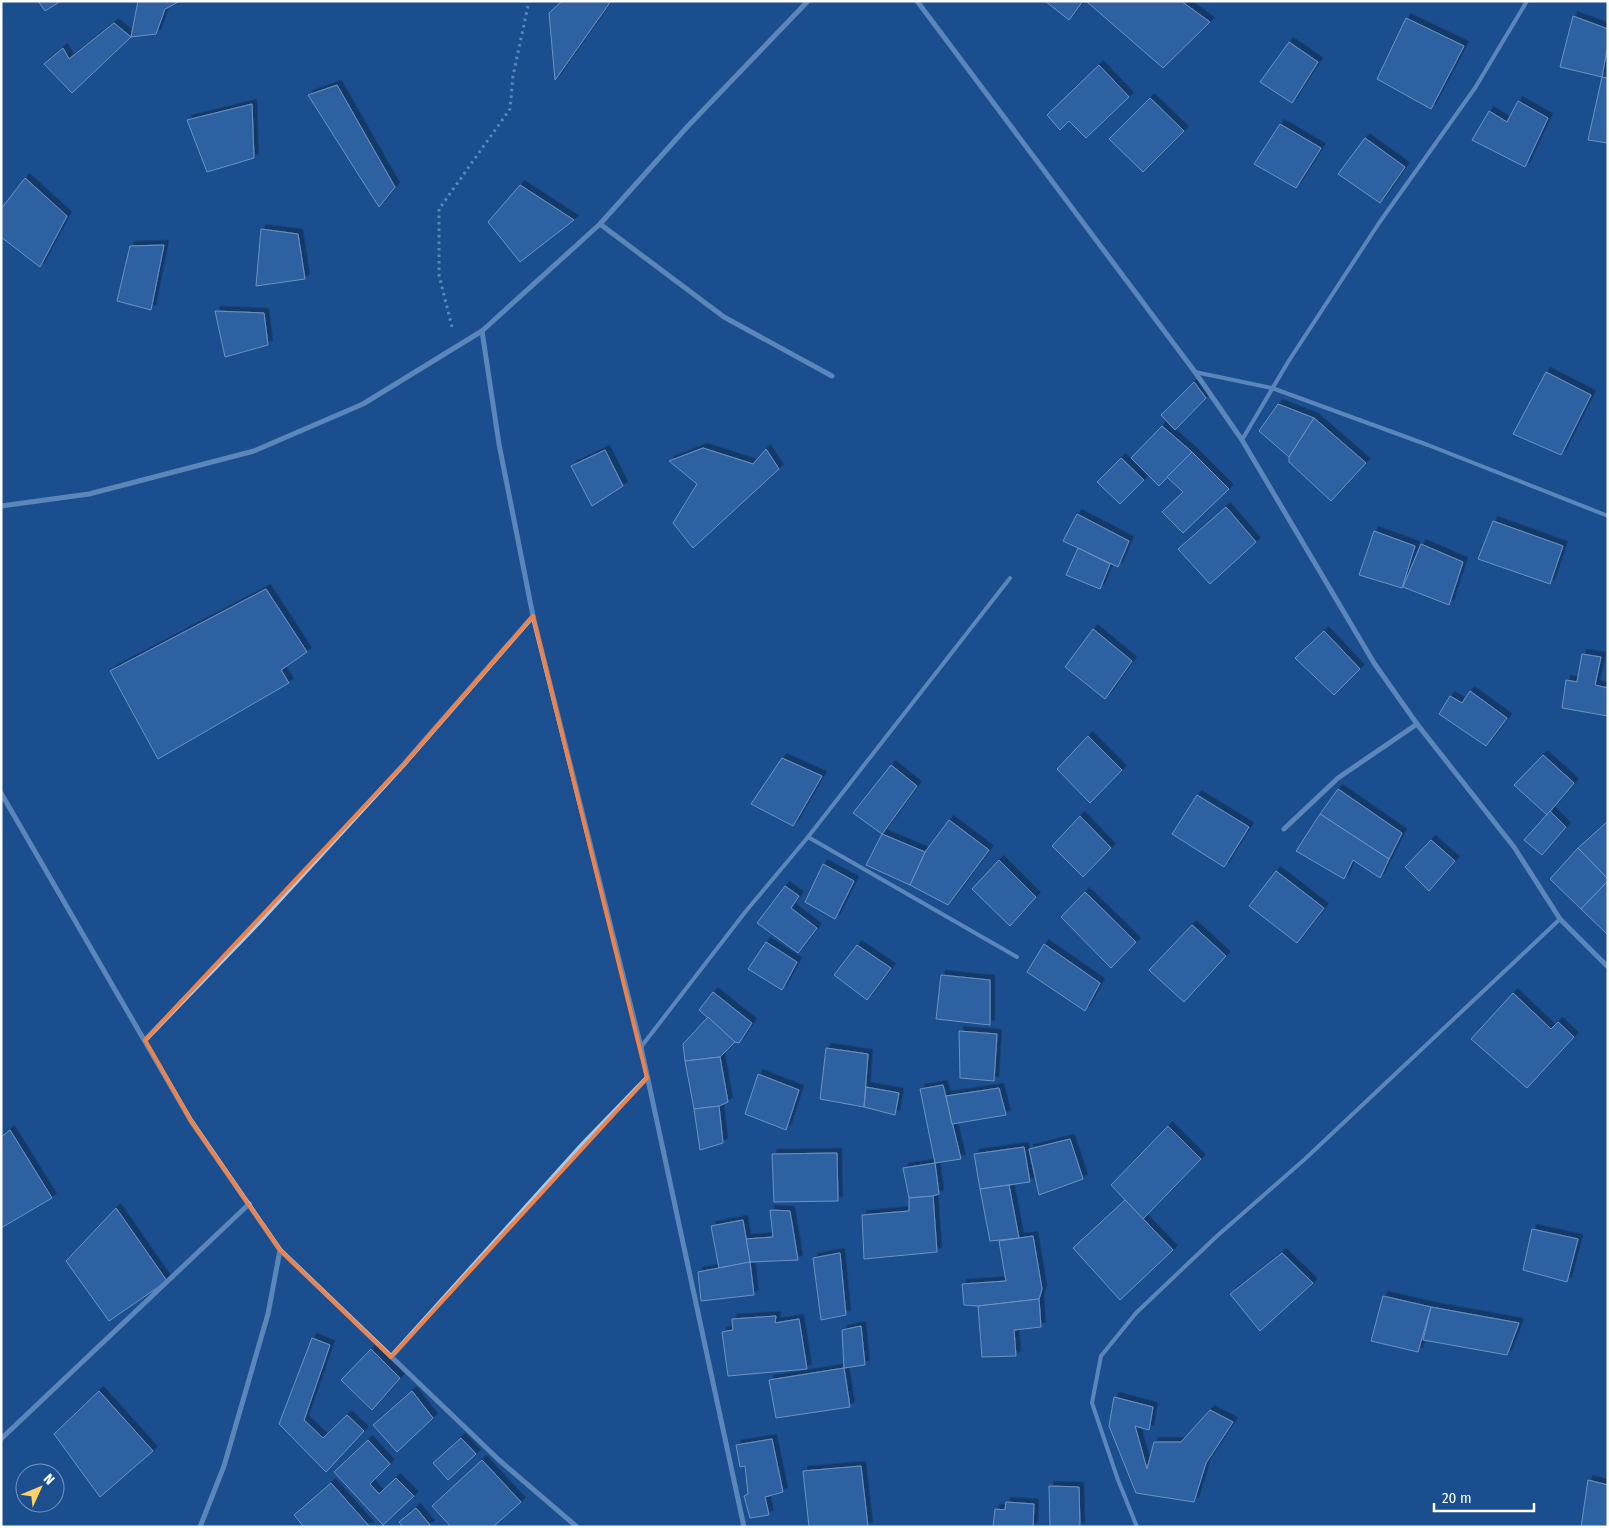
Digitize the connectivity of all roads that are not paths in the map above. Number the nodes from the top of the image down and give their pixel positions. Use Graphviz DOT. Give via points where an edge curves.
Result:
graph roads {
  1 [pos="808,1"];
  2 [pos="917,1"];
  3 [pos="1528,1"];
  4 [pos="600,224"];
  5 [pos="482,330"];
  6 [pos="1195,372"];
  7 [pos="832,376"];
  8 [pos="1272,388"];
  9 [pos="1242,440"];
  10 [pos="1,506"];
  11 [pos="1608,516"];
  12 [pos="1010,578"];
  13 [pos="533,616"];
  14 [pos="1417,724"];
  15 [pos="2,795"];
  16 [pos="1284,829"];
  17 [pos="808,837"];
  18 [pos="1560,919"];
  19 [pos="1017,957"];
  20 [pos="1608,967"];
  21 [pos="145,1040"];
  22 [pos="641,1047"];
  23 [pos="647,1078"];
  24 [pos="249,1204"];
  25 [pos="280,1250"];
  26 [pos="391,1357"];
  27 [pos="1,1439"];
  28 [pos="200,1527"];
  29 [pos="577,1527"];
  30 [pos="744,1527"];
  31 [pos="1137,1527"];
  1 -- 4 [label="street"];
  2 -- 6 [label="street"];
  3 -- 8 [label="lane" via="1474,88 1379,223"];
  4 -- 5 [label="street"];
  4 -- 7 [label="street" via="724,317"];
  5 -- 10 [label="street" via="363,404 254,451 89,494"];
  5 -- 13 [label="street" via="499,444"];
  6 -- 8 [label="lane"];
  6 -- 9 [label="street"];
  8 -- 9 [label="lane"];
  8 -- 11 [label="lane"];
  9 -- 14 [label="street" via="1374,663"];
  12 -- 17 [label="lane"];
  13 -- 21 [label="street" via="398,772"];
  13 -- 22 [label="street"];
  14 -- 16 [label="street" via="1338,778"];
  14 -- 18 [label="street" via="1514,847"];
  15 -- 21 [label="street"];
  17 -- 19 [label="lane"];
  17 -- 22 [label="lane"];
  18 -- 20 [label="street"];
  18 -- 31 [label="lane" via="1136,1313 1101,1356 1092,1403"];
  21 -- 24 [label="street" via="191,1121"];
  22 -- 23 [label="street"];
  23 -- 26 [label="street" via="583,1144"];
  23 -- 30 [label="street"];
  24 -- 25 [label="street"];
  24 -- 27 [label="street"];
  25 -- 26 [label="street"];
  25 -- 28 [label="street" via="268,1314 249,1380 224,1466"];
  26 -- 29 [label="street" via="499,1460"];
}
